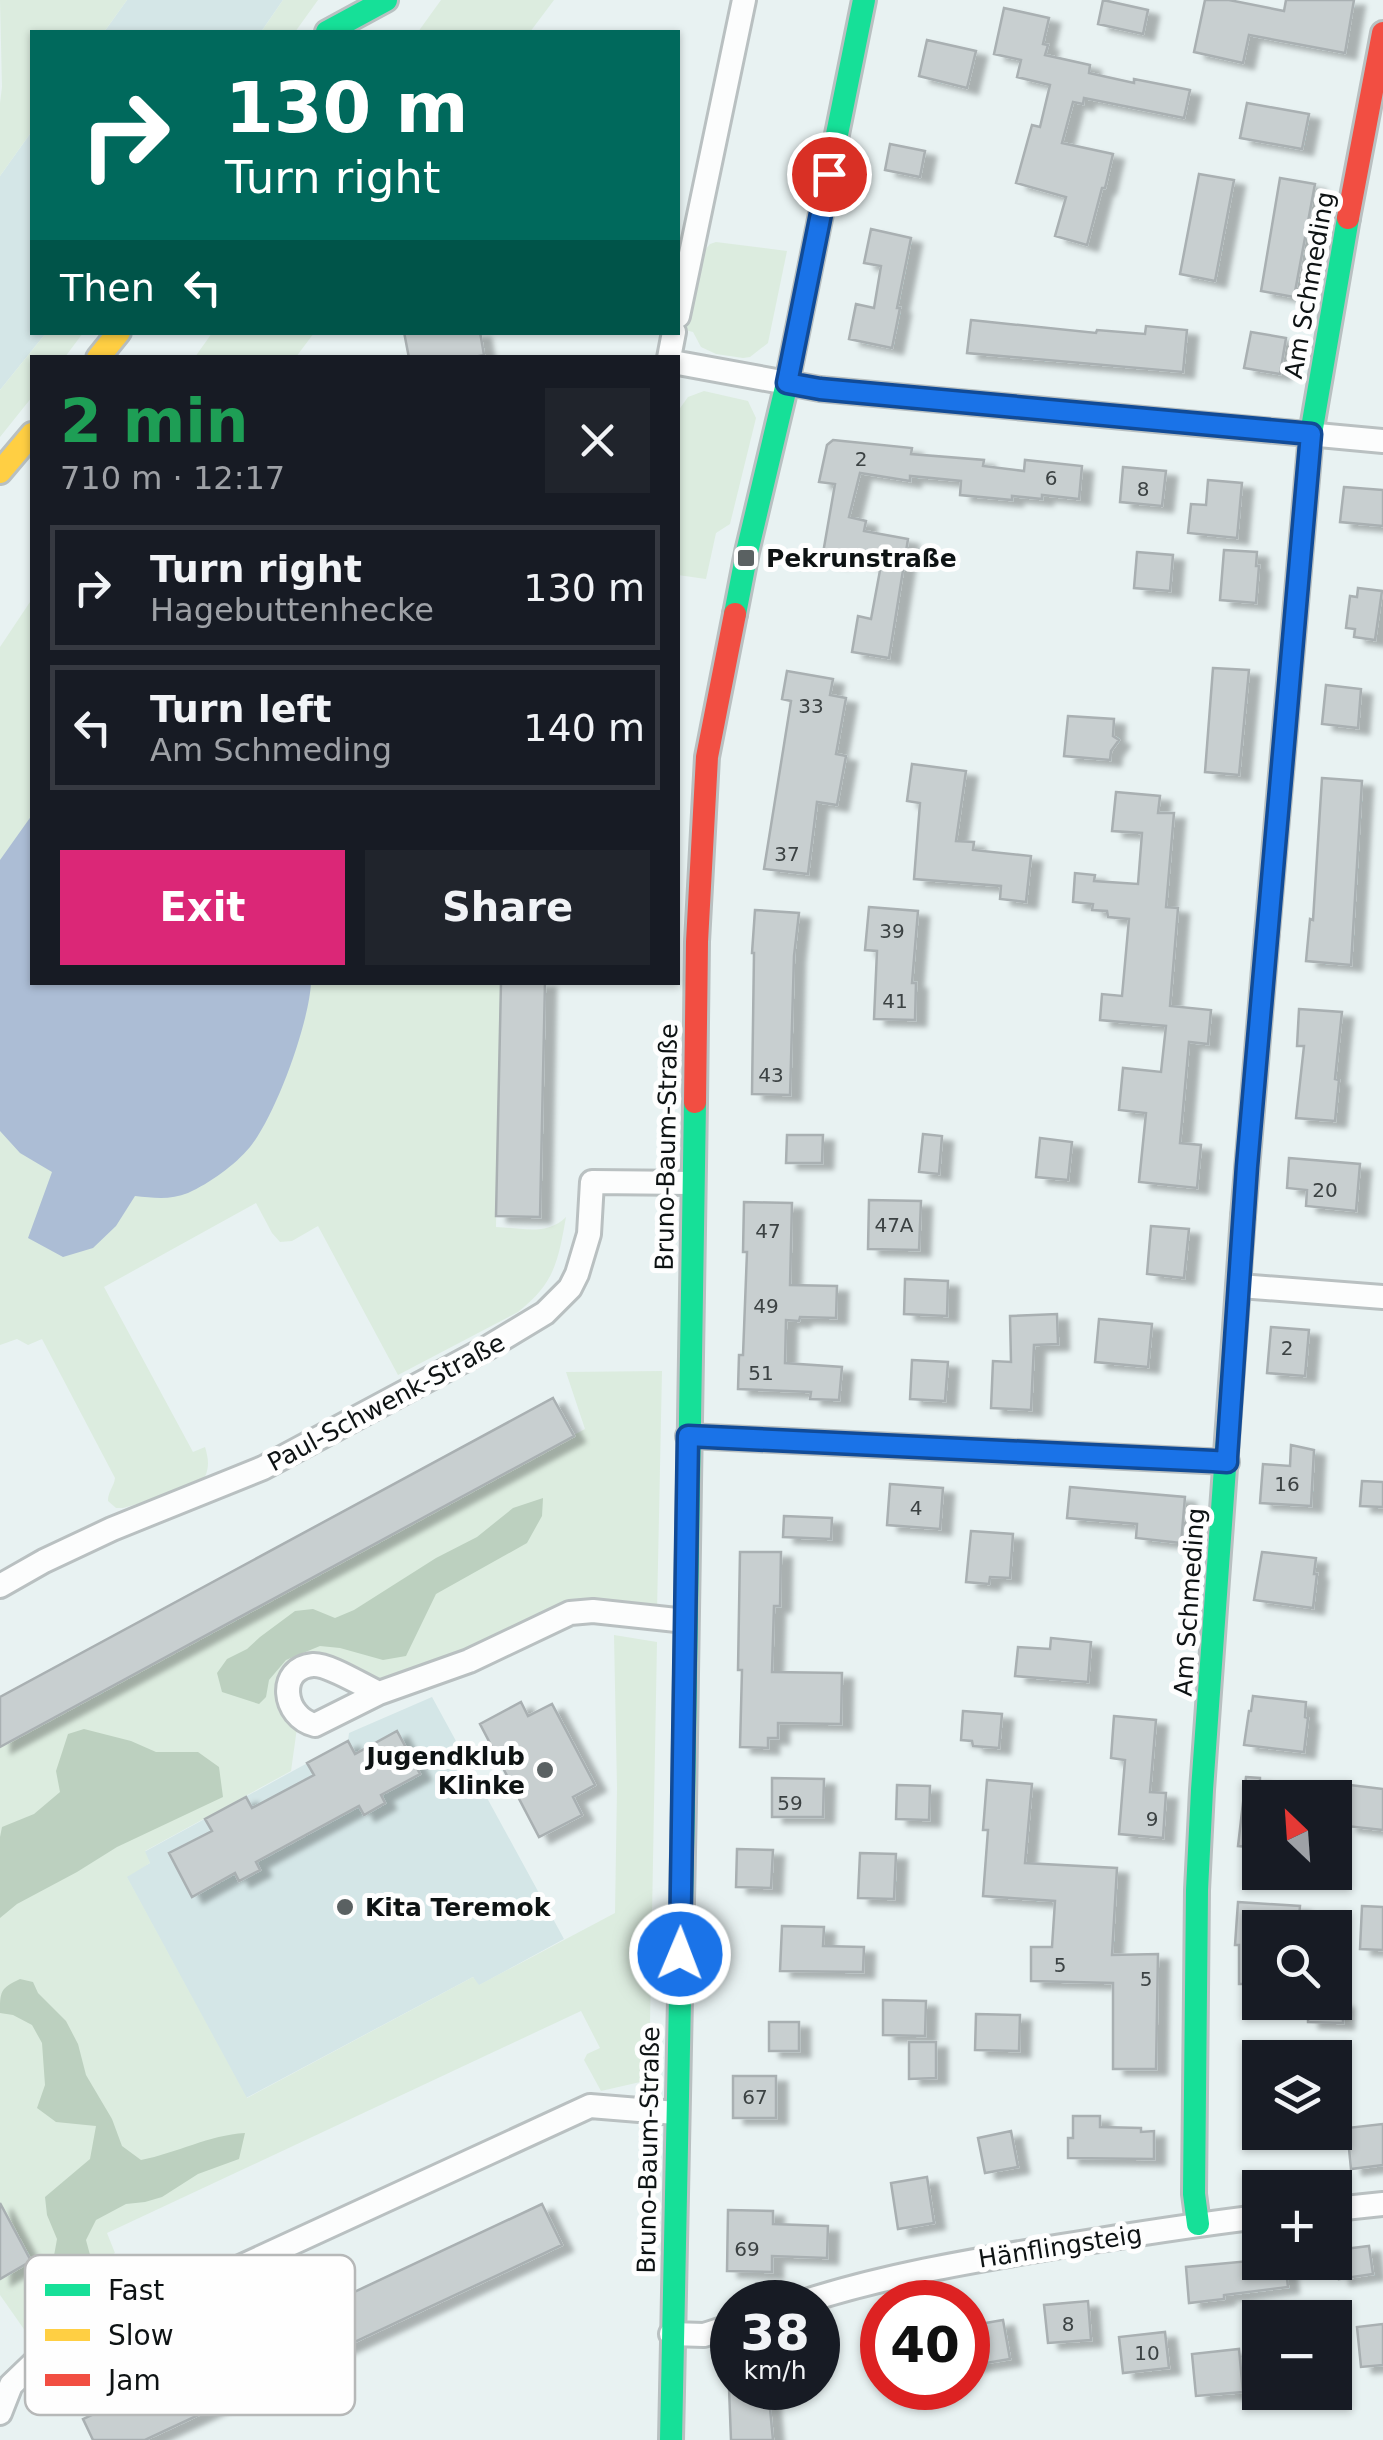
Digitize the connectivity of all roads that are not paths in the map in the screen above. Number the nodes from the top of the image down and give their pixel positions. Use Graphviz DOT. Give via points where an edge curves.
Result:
graph roads {
  1 [pos="342,0"];
  2 [pos="386,0"];
  3 [pos="744,0"];
  4 [pos="864,0"];
  5 [pos="321,30"];
  6 [pos="331,30"];
  7 [pos="1383,33"];
  8 [pos="680,306"];
  9 [pos="117,335"];
  10 [pos="100,355"];
  11 [pos="680,363"];
  12 [pos="787,383"];
  13 [pos="1311,434"];
  14 [pos="30,436"];
  15 [pos="1383,441"];
  16 [pos="0,472"];
  17 [pos="693,1182"];
  18 [pos="1240,1286"];
  19 [pos="1383,1298"];
  20 [pos="688,1436"];
  21 [pos="1227,1462"];
  22 [pos="0,1586"];
  23 [pos="686,1621"];
  24 [pos="379,1693"];
  25 [pos="676,2113"];
  26 [pos="1383,2204"];
  27 [pos="1352,2207"];
  28 [pos="1242,2219"];
  29 [pos="1198,2224"];
  30 [pos="266,2255"];
  31 [pos="840,2291"];
  32 [pos="710,2332"];
  33 [pos="672,2334"];
  34 [pos="5,2382"];
  35 [pos="0,2413"];
  36 [pos="672,2440"];
  1 -- 5 [label="street"];
  2 -- 6 [label="street"];
  3 -- 8 [label="street"];
  4 -- 12 [label="street, Bruno-Baum-Straße"];
  7 -- 13 [label="street, Am Schmeding"];
  9 -- 10 [label="street"];
  11 -- 12 [label="street"];
  12 -- 13 [label="street"];
  12 -- 17 [label="street, Bruno-Baum-Straße" via="707,757"];
  13 -- 15 [label="street"];
  13 -- 18 [label="street, Am Schmeding"];
  14 -- 16 [label="street"];
  17 -- 20 [label="street, Bruno-Baum-Straße"];
  17 -- 22 [label="street, Paul-Schwenk-Straße" via="592,1182 589,1234 577,1274 545,1313 263,1468 112,1530"];
  18 -- 19 [label="street"];
  18 -- 21 [label="street, Am Schmeding"];
  20 -- 21 [label="street"];
  20 -- 23 [label="street, Bruno-Baum-Straße"];
  21 -- 29 [label="street, Am Schmeding" via="1196,1890"];
  23 -- 24 [label="street" via="570,1612 469,1661"];
  23 -- 25 [label="street, Bruno-Baum-Straße"];
  25 -- 30 [label="street" via="590,2106"];
  25 -- 33 [label="street, Bruno-Baum-Straße"];
  26 -- 27 [label="street"];
  28 -- 29 [label="street, Hänflingsteig"];
  29 -- 31 [label="street, Hänflingsteig" via="961,2262"];
  32 -- 33 [label="street"];
  33 -- 36 [label="street, Bruno-Baum-Straße"];
  34 -- 35 [label="street"];
}
